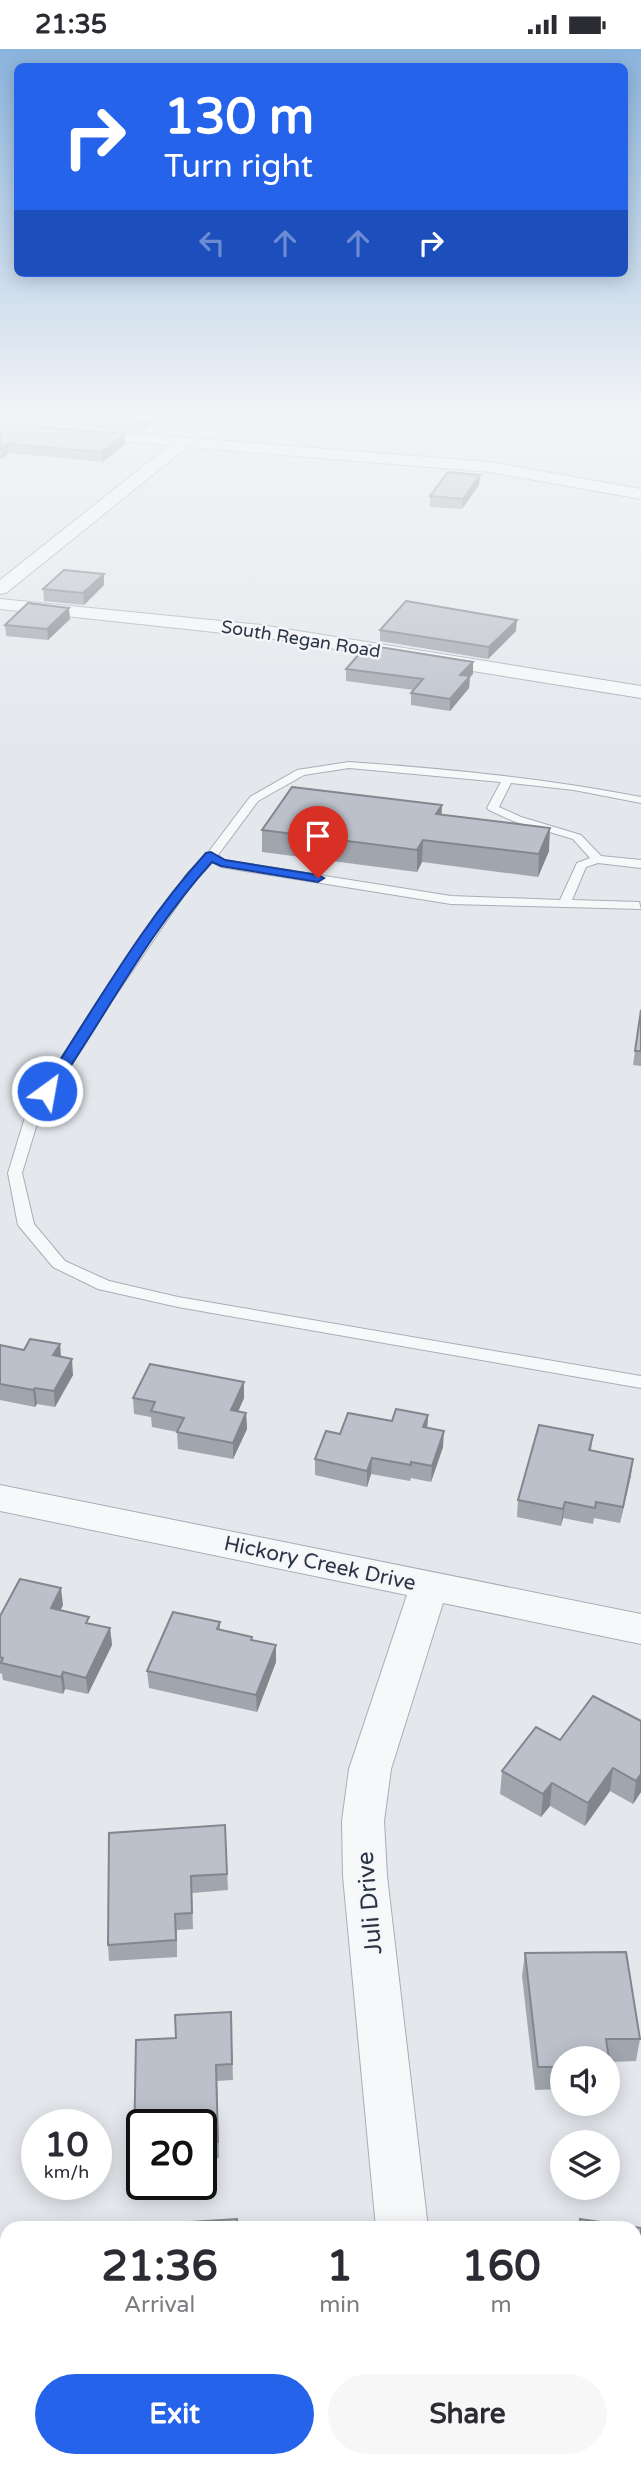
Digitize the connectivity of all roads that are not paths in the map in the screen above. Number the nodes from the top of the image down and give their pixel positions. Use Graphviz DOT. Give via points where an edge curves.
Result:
graph roads {
  1 [pos="74,530"];
  2 [pos="0,589"];
  3 [pos="0,604"];
  4 [pos="641,692"];
  5 [pos="507,781"];
  6 [pos="641,800"];
  7 [pos="211,856"];
  8 [pos="597,859"];
  9 [pos="641,864"];
  10 [pos="640,904"];
  11 [pos="564,905"];
  12 [pos="641,1382"];
  13 [pos="0,1498"];
  14 [pos="429,1586"];
  15 [pos="641,1629"];
  16 [pos="401,2221"];
  1 -- 2 [label="street"];
  3 -- 4 [label="street, South Regan Road" via="261,631"];
  5 -- 6 [label="lane"];
  5 -- 7 [label="lane" via="349,765 301,772 254,799"];
  5 -- 8 [label="lane" via="493,807 577,837"];
  7 -- 11 [label="lane" via="221,863 450,900"];
  7 -- 12 [label="lane" via="111,991 33,1114 15,1174 26,1225 59,1264 104,1285 178,1302"];
  8 -- 9 [label="lane"];
  8 -- 11 [label="lane" via="581,865"];
  10 -- 11 [label="lane"];
  13 -- 14 [label="street, Hickory Creek Drive"];
  14 -- 15 [label="street, Hickory Creek Drive"];
  14 -- 16 [label="street, Juli Drive" via="370,1769 363,1821"];
}
